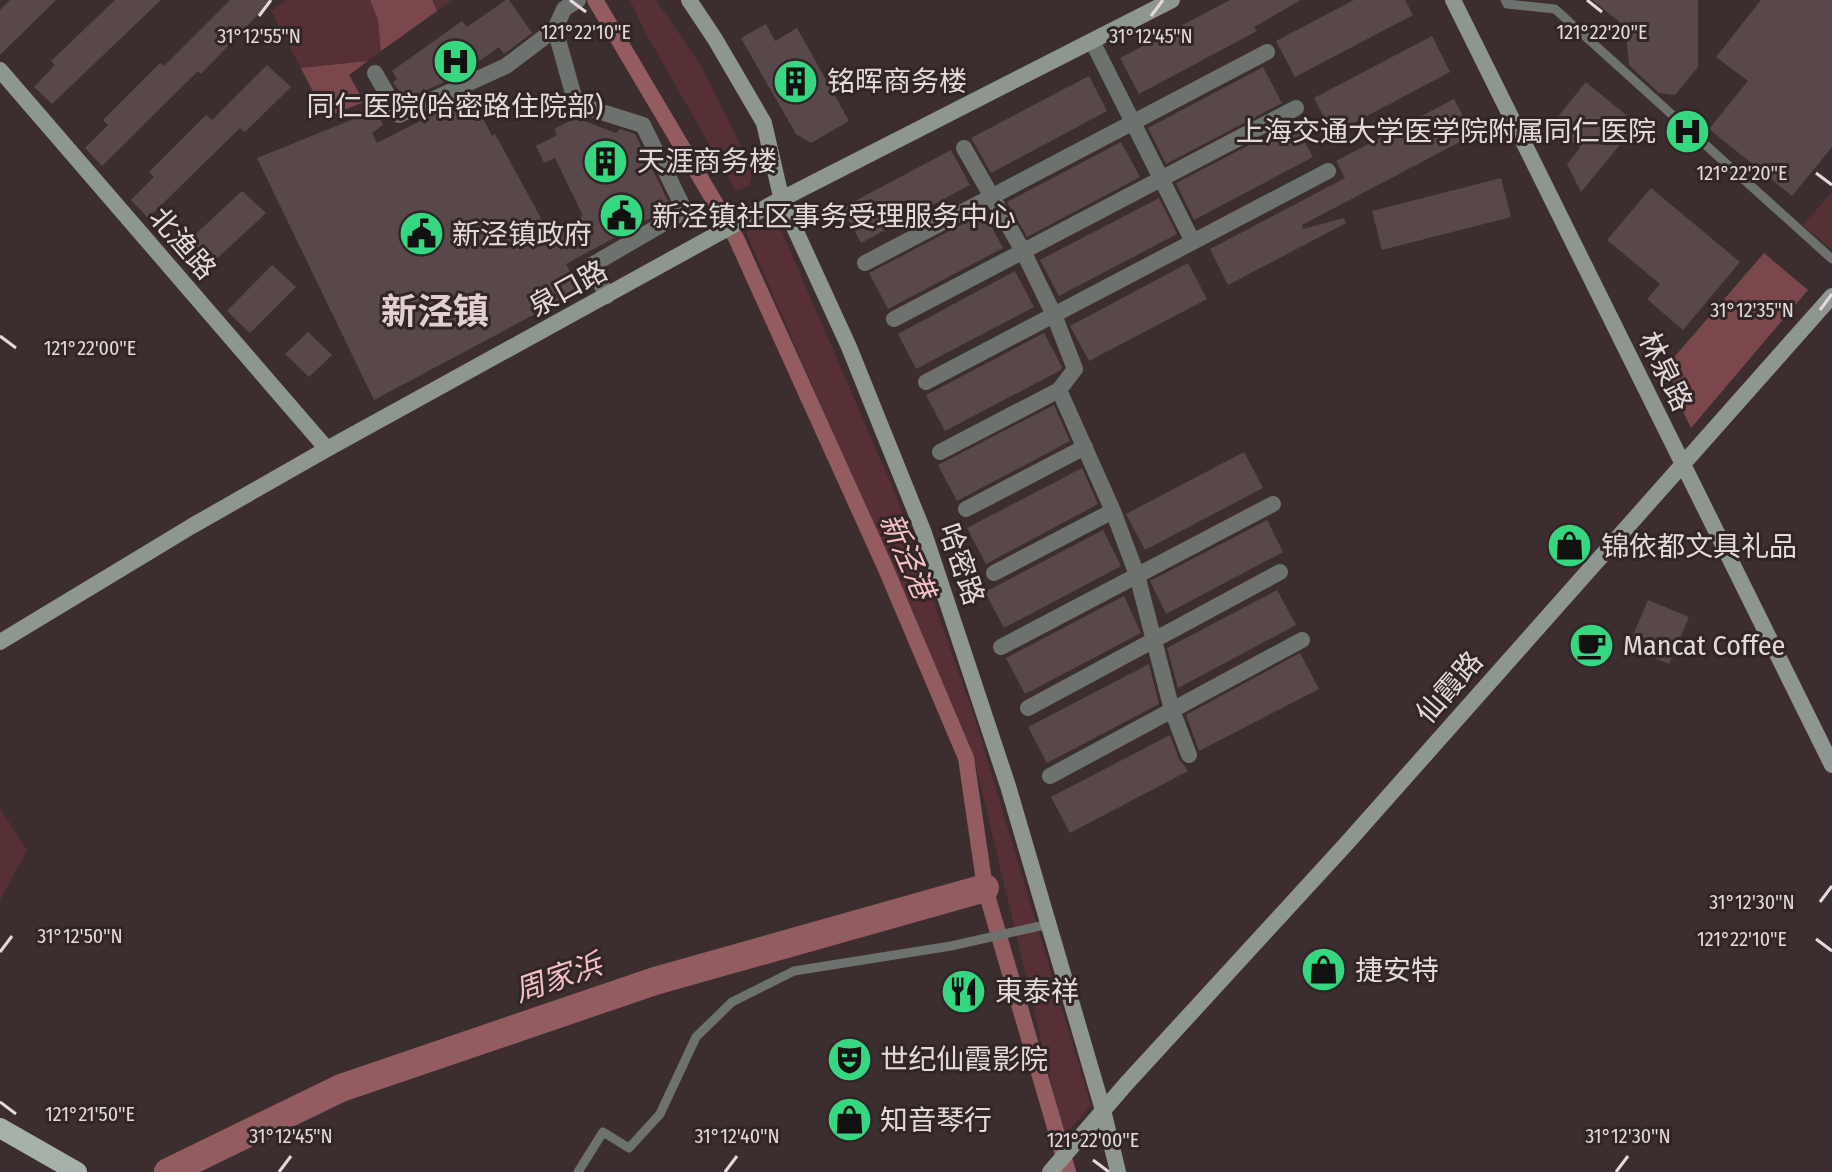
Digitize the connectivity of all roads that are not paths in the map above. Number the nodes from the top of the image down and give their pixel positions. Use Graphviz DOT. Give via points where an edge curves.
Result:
graph roads {
  1 [pos="689,0"];
  2 [pos="1172,0"];
  3 [pos="1453,0"];
  4 [pos="1505,0"];
  5 [pos="566,3"];
  6 [pos="555,29"];
  7 [pos="1092,41"];
  8 [pos="1267,52"];
  9 [pos="0,70"];
  10 [pos="375,73"];
  11 [pos="1296,108"];
  12 [pos="1132,123"];
  13 [pos="964,148"];
  14 [pos="1328,171"];
  15 [pos="1160,179"];
  16 [pos="991,197"];
  17 [pos="776,203"];
  18 [pos="1193,242"];
  19 [pos="1023,251"];
  20 [pos="1832,259"];
  21 [pos="865,263"];
  22 [pos="607,296"];
  23 [pos="1832,296"];
  24 [pos="1054,315"];
  25 [pos="894,319"];
  26 [pos="926,382"];
  27 [pos="1059,390"];
  28 [pos="1085,447"];
  29 [pos="327,449"];
  30 [pos="940,452"];
  31 [pos="1683,463"];
  32 [pos="1273,504"];
  33 [pos="966,509"];
  34 [pos="1113,511"];
  35 [pos="1280,572"];
  36 [pos="994,573"];
  37 [pos="1137,575"];
  38 [pos="1153,640"];
  39 [pos="1302,640"];
  40 [pos="0,642"];
  41 [pos="1001,647"];
  42 [pos="1028,708"];
  43 [pos="1172,710"];
  44 [pos="1189,755"];
  45 [pos="1832,765"];
  46 [pos="1050,776"];
  47 [pos="1049,924"];
  48 [pos="1103,1110"];
  49 [pos="0,1128"];
  50 [pos="77,1172"];
  51 [pos="578,1172"];
  52 [pos="1050,1172"];
  53 [pos="1118,1172"];
  1 -- 17 [label="street, 哈密路" via="764,123"];
  2 -- 7 [label="street, 泉口路"];
  3 -- 31 [label="street, 林泉路"];
  4 -- 20 [label="lane" via="1555,9"];
  5 -- 6 [label="street"];
  6 -- 10 [label="street" via="506,66 399,115"];
  6 -- 22 [label="street" via="576,104 643,125 685,211 592,265"];
  7 -- 12 [label="street"];
  7 -- 17 [label="street, 泉口路"];
  8 -- 12 [label="street"];
  9 -- 29 [label="street, 北渔路"];
  11 -- 15 [label="street"];
  12 -- 15 [label="street"];
  12 -- 16 [label="street"];
  13 -- 16 [label="street"];
  14 -- 18 [label="street"];
  15 -- 18 [label="street"];
  15 -- 19 [label="street"];
  16 -- 19 [label="street"];
  16 -- 21 [label="street"];
  17 -- 22 [label="street, 泉口路"];
  17 -- 47 [label="street, 哈密路" via="849,347 924,533"];
  18 -- 24 [label="street"];
  19 -- 24 [label="street"];
  19 -- 25 [label="street"];
  22 -- 29 [label="street, 泉口路"];
  23 -- 31 [label="street, 仙霞路"];
  24 -- 26 [label="street"];
  24 -- 27 [label="street" via="1075,369"];
  27 -- 28 [label="street"];
  27 -- 30 [label="street"];
  28 -- 33 [label="street"];
  28 -- 34 [label="street"];
  29 -- 40 [label="street, 泉口路"];
  31 -- 45 [label="street, 林泉路"];
  31 -- 48 [label="street, 仙霞路"];
  32 -- 37 [label="street"];
  34 -- 36 [label="street"];
  34 -- 37 [label="street"];
  35 -- 38 [label="street"];
  37 -- 38 [label="street"];
  37 -- 41 [label="street"];
  38 -- 42 [label="street"];
  38 -- 43 [label="street"];
  39 -- 43 [label="street"];
  43 -- 44 [label="street"];
  43 -- 46 [label="street"];
  47 -- 48 [label="street, 哈密路"];
  47 -- 51 [label="lane" via="794,971 732,1002 696,1037 660,1114 629,1148 603,1132"];
  48 -- 52 [label="street, 仙霞路"];
  48 -- 53 [label="street, 哈密路"];
  49 -- 50 [label="main road"];
}
